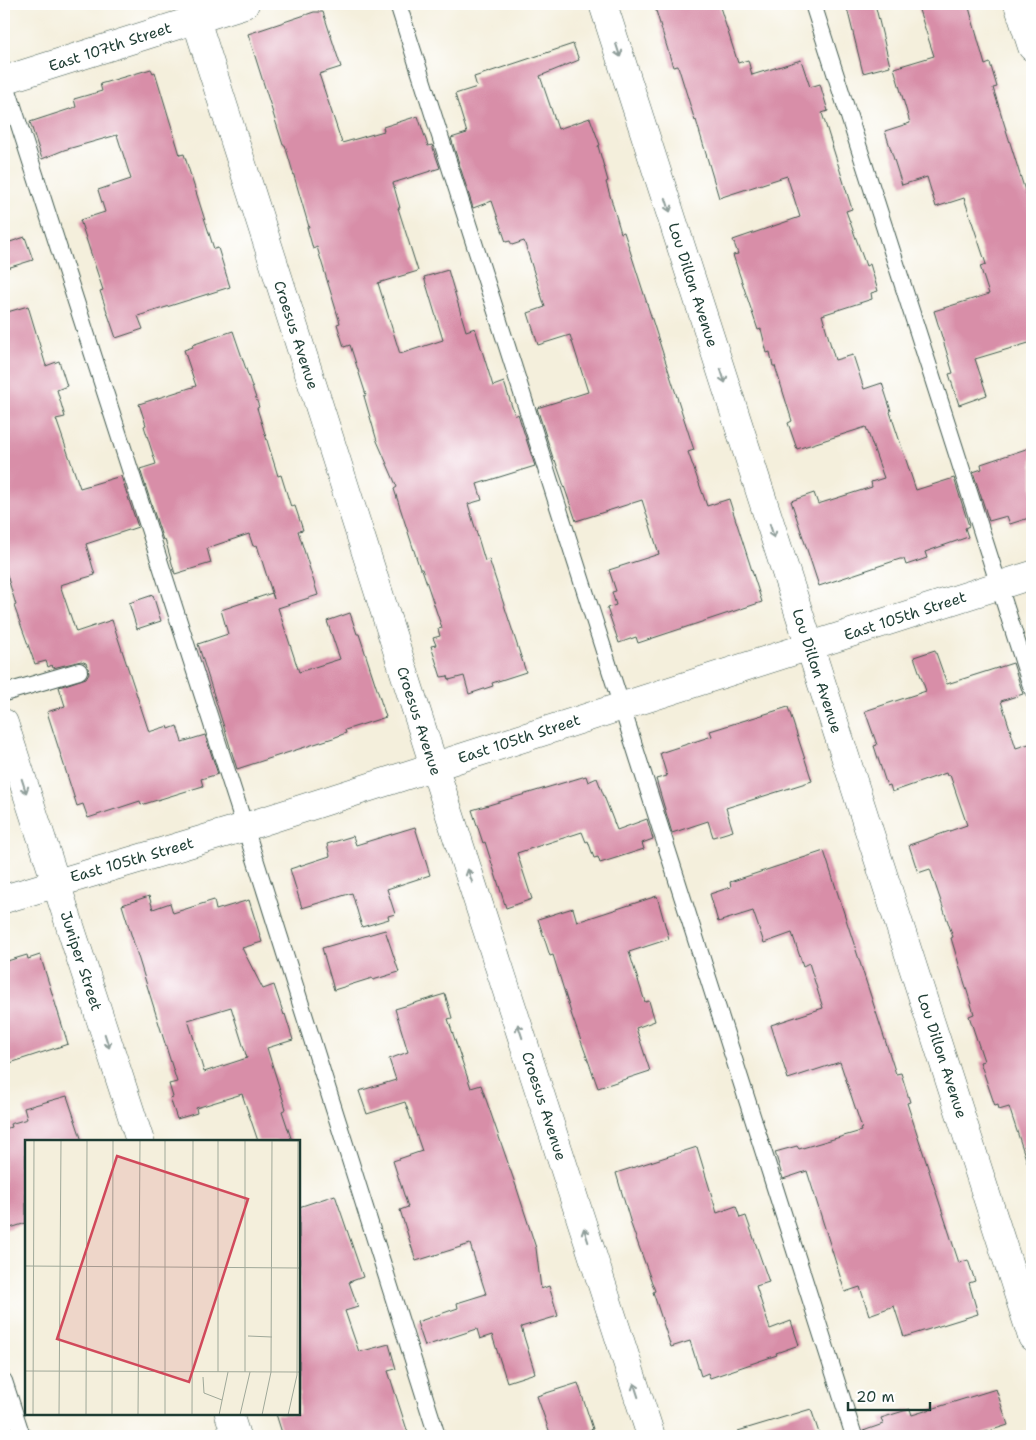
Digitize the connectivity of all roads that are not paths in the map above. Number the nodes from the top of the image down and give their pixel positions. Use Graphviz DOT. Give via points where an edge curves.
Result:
graph roads {
  1 [pos="245,4"];
  2 [pos="398,4"];
  3 [pos="603,4"];
  4 [pos="813,4"];
  5 [pos="1018,4"];
  6 [pos="193,12"];
  7 [pos="1032,47"];
  8 [pos="4,79"];
  9 [pos="1032,575"];
  10 [pos="999,586"];
  11 [pos="810,647"];
  12 [pos="80,671"];
  13 [pos="1032,689"];
  14 [pos="4,693"];
  15 [pos="621,706"];
  16 [pos="4,724"];
  17 [pos="434,766"];
  18 [pos="245,827"];
  19 [pos="56,883"];
  20 [pos="4,899"];
  21 [pos="140,1140"];
  22 [pos="1032,1337"];
  23 [pos="4,1381"];
  24 [pos="229,1415"];
  25 [pos="22,1436"];
  26 [pos="236,1436"];
  27 [pos="437,1436"];
  28 [pos="651,1436"];
  29 [pos="854,1436"];
  1 -- 6 [label="street, East 107th Street"];
  2 -- 15 [label="lane"];
  3 -- 11 [label="street, Lou Dillon Avenue, one-way"];
  4 -- 10 [label="lane"];
  5 -- 7 [label="street"];
  6 -- 8 [label="street, East 107th Street"];
  6 -- 17 [label="street, Croesus Avenue"];
  8 -- 18 [label="lane"];
  9 -- 10 [label="street, East 105th Street"];
  10 -- 11 [label="street, East 105th Street"];
  10 -- 13 [label="lane"];
  11 -- 15 [label="street, East 105th Street"];
  11 -- 22 [label="street, Lou Dillon Avenue"];
  12 -- 14 [label="lane"];
  15 -- 17 [label="street, East 105th Street"];
  15 -- 29 [label="lane"];
  16 -- 19 [label="street, Juniper Street, one-way"];
  17 -- 18 [label="street, East 105th Street"];
  28 -- 17 [label="street, Croesus Avenue, one-way"];
  18 -- 19 [label="street, East 105th Street"];
  18 -- 27 [label="lane"];
  19 -- 20 [label="street, East 105th Street"];
  19 -- 21 [label="street, Juniper Street, one-way"];
  23 -- 25 [label="lane"];
  24 -- 26 [label="street"];
}
